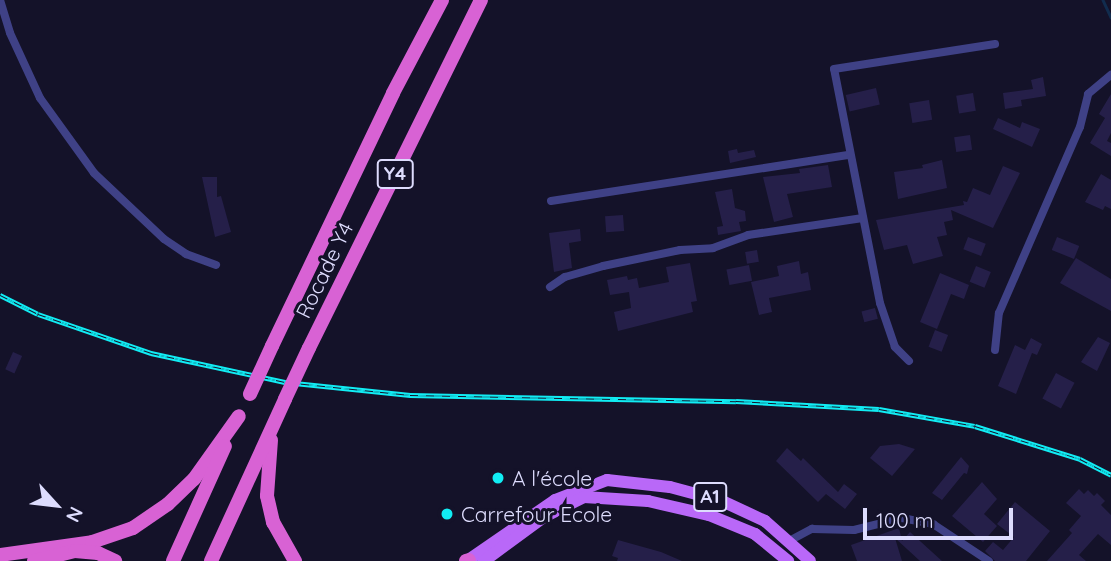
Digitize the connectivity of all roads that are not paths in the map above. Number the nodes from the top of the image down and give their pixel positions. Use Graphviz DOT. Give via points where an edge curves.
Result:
graph roads {
  1 [pos="0,0"];
  2 [pos="442,0"];
  3 [pos="481,0"];
  4 [pos="995,44"];
  5 [pos="1111,75"];
  6 [pos="849,155"];
  7 [pos="551,201"];
  8 [pos="863,218"];
  9 [pos="216,265"];
  10 [pos="551,287"];
  11 [pos="995,350"];
  12 [pos="909,361"];
  13 [pos="239,416"];
  14 [pos="275,420"];
  15 [pos="789,541"];
  16 [pos="0,555"];
  17 [pos="34,561"];
  18 [pos="115,561"];
  19 [pos="173,561"];
  20 [pos="211,561"];
  21 [pos="295,561"];
  22 [pos="472,561"];
  23 [pos="788,561"];
  24 [pos="810,561"];
  25 [pos="989,561"];
  1 -- 9 [label="street" via="40,98 94,173 164,239"];
  2 -- 13 [label="highway, Rocade Y4 / Y4, bridge"];
  3 -- 14 [label="highway, Rocade Y4 / Y4, bridge"];
  4 -- 6 [label="street" via="834,69"];
  5 -- 11 [label="street" via="1088,94 1080,127 999,313"];
  6 -- 7 [label="street"];
  6 -- 8 [label="street"];
  8 -- 10 [label="street" via="748,235 713,248 603,266 565,277"];
  8 -- 12 [label="street" via="880,303 895,347"];
  13 -- 16 [label="highway" via="194,479 133,528 92,542"];
  13 -- 19 [label="highway, Rocade Y4 / Y4"];
  14 -- 20 [label="highway, Rocade Y4 / Y4"];
  14 -- 21 [label="highway" via="267,496 273,522"];
  15 -- 22 [label="main road, A1" via="765,521 723,501 607,480 555,500"];
  15 -- 24 [label="main road, A1"];
  15 -- 25 [label="street" via="812,528 854,530 902,518 933,524"];
  17 -- 18 [label="highway" via="75,551 98,553"];
  22 -- 23 [label="main road, A1" via="584,497 648,501 709,514 755,534"];
}
